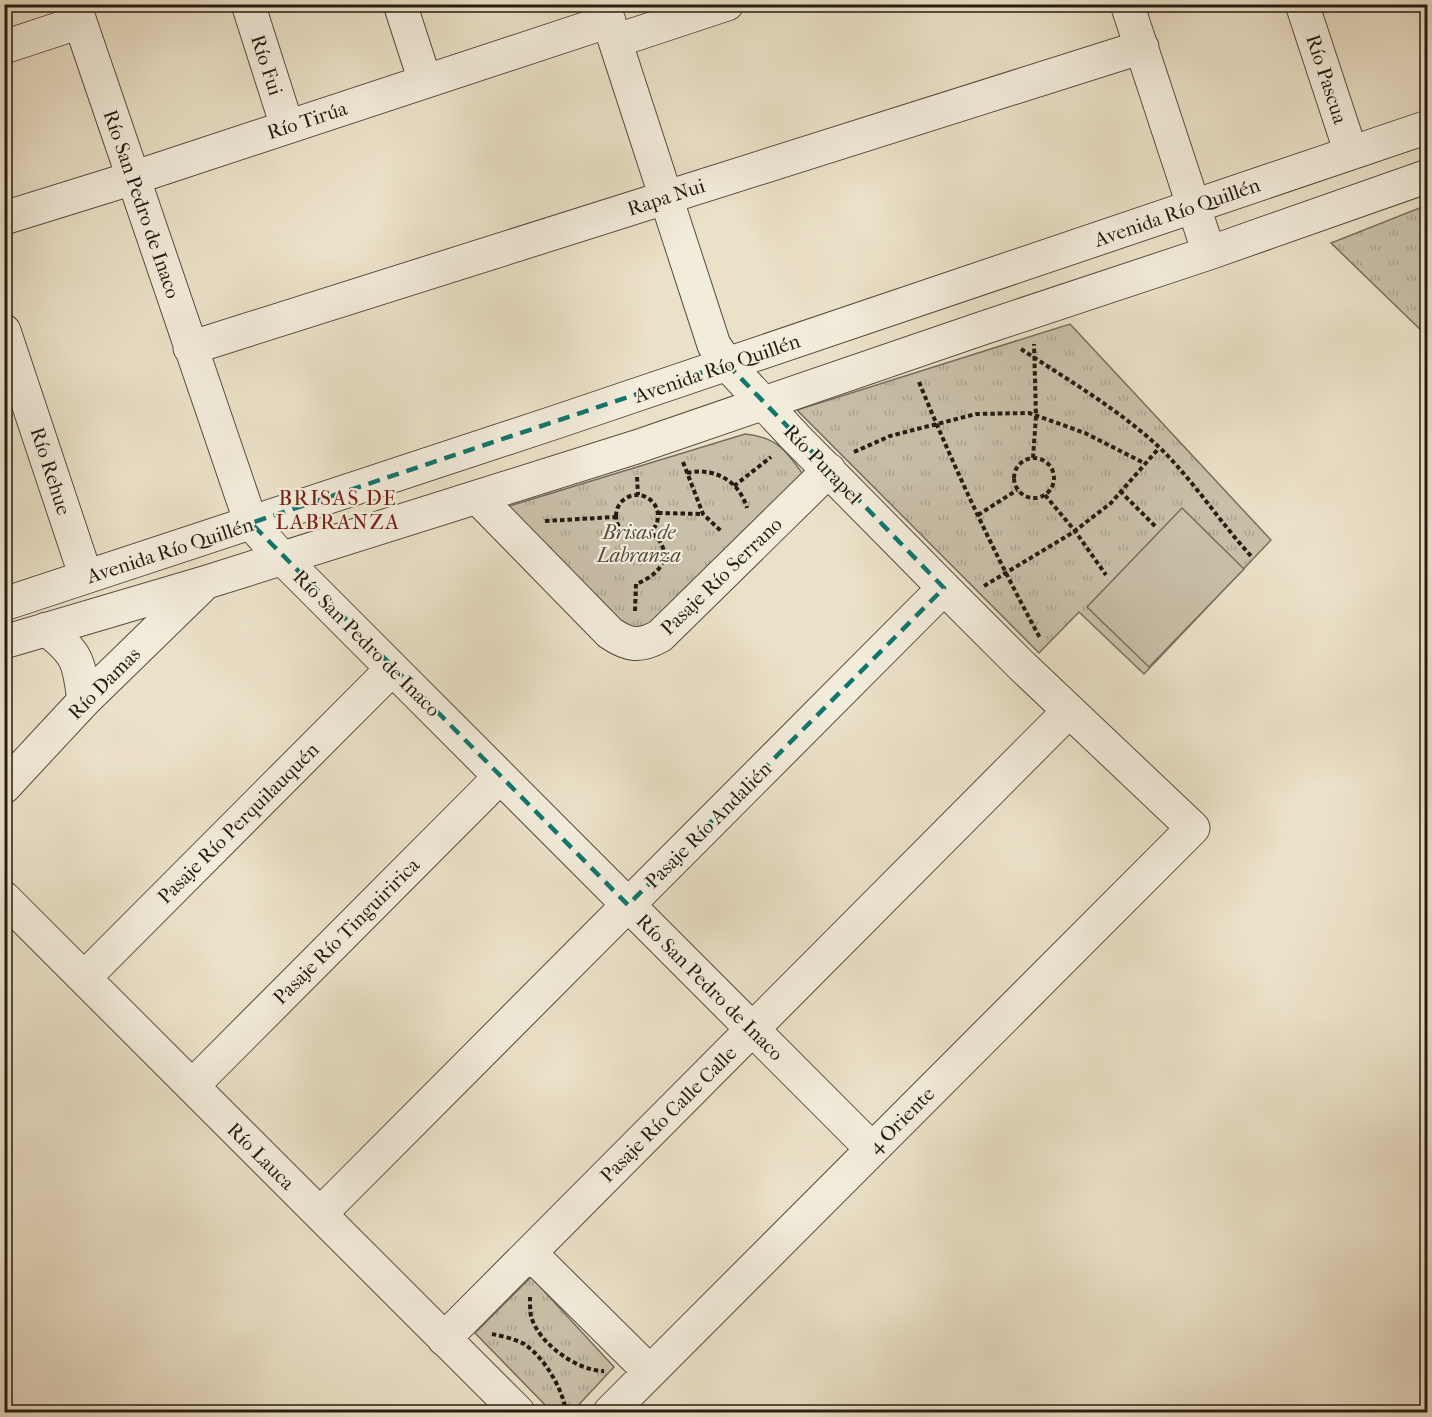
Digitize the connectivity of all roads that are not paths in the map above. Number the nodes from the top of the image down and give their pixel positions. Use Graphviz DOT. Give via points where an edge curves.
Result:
graph roads {
  1 [pos="248,4"];
  2 [pos="400,4"];
  3 [pos="727,4"];
  4 [pos="1127,4"];
  5 [pos="1302,4"];
  6 [pos="77,13"];
  7 [pos="609,22"];
  8 [pos="4,46"];
  9 [pos="1142,47"];
  10 [pos="425,81"];
  11 [pos="287,126"];
  12 [pos="1428,127"];
  13 [pos="1351,153"];
  14 [pos="1428,176"];
  15 [pos="133,178"];
  16 [pos="666,197"];
  17 [pos="1194,207"];
  18 [pos="4,218"];
  19 [pos="1209,253"];
  20 [pos="4,331"];
  21 [pos="190,348"];
  22 [pos="727,364"];
  23 [pos="764,402"];
  24 [pos="829,470"];
  25 [pos="477,497"];
  26 [pos="251,523"];
  27 [pos="280,558"];
  28 [pos="86,577"];
  29 [pos="207,582"];
  30 [pos="950,595"];
  31 [pos="4,604"];
  32 [pos="46,630"];
  33 [pos="4,642"];
  34 [pos="392,669"];
  35 [pos="84,702"];
  36 [pos="1069,711"];
  37 [pos="500,777"];
  38 [pos="4,787"];
  39 [pos="1193,828"];
  40 [pos="4,898"];
  41 [pos="628,905"];
  42 [pos="84,978"];
  43 [pos="753,1029"];
  44 [pos="192,1086"];
  45 [pos="872,1149"];
  46 [pos="320,1214"];
  47 [pos="530,1252"];
  48 [pos="444,1338"];
  49 [pos="650,1372"];
  50 [pos="518,1413"];
  51 [pos="610,1413"];
  1 -- 11 [label="street, Río Fui"];
  2 -- 10 [label="street"];
  3 -- 7 [label="street, Río Tirúa"];
  4 -- 9 [label="street"];
  5 -- 13 [label="street, Río Pascua"];
  6 -- 8 [label="street"];
  6 -- 15 [label="street, Río San Pedro de Inaco"];
  7 -- 10 [label="street, Río Tirúa"];
  7 -- 16 [label="street, Río Purapel"];
  9 -- 16 [label="street, Rapa Nui"];
  9 -- 17 [label="street"];
  10 -- 11 [label="street, Río Tirúa"];
  11 -- 15 [label="street, Río Tirúa"];
  12 -- 13 [label="street, Avenida Río Quillén"];
  13 -- 17 [label="street, Avenida Río Quillén"];
  14 -- 19 [label="street, Avenida Río Quillén"];
  15 -- 18 [label="street, Río Tirúa"];
  15 -- 21 [label="street, Río San Pedro de Inaco"];
  16 -- 21 [label="street, Rapa Nui"];
  16 -- 22 [label="street, Río Purapel" via="714,345"];
  17 -- 19 [label="street"];
  17 -- 22 [label="street, Avenida Río Quillén"];
  19 -- 23 [label="street, Avenida Río Quillén"];
  20 -- 28 [label="street, Río Rehue"];
  21 -- 26 [label="street, Río San Pedro de Inaco"];
  22 -- 23 [label="street, Río Purapel"];
  22 -- 26 [label="street, Avenida Río Quillén"];
  23 -- 24 [label="street, Río Purapel"];
  23 -- 25 [label="street, Avenida Río Quillén" via="674,435"];
  24 -- 25 [label="street, Pasaje Río Serrano" via="660,636 648,643 623,642 610,633"];
  24 -- 30 [label="street, Río Purapel"];
  25 -- 27 [label="street, Avenida Río Quillén"];
  26 -- 27 [label="street, Río San Pedro de Inaco"];
  26 -- 28 [label="street, Avenida Río Quillén"];
  27 -- 29 [label="street, Avenida Río Quillén"];
  27 -- 34 [label="street, Río San Pedro de Inaco"];
  28 -- 31 [label="street, Avenida Río Quillén"];
  29 -- 32 [label="street, Avenida Río Quillén"];
  29 -- 35 [label="street, Río Damas"];
  30 -- 36 [label="street, Río Purapel"];
  30 -- 41 [label="street, Pasaje Río Andalién"];
  32 -- 33 [label="street, Avenida Río Quillén"];
  32 -- 35 [label="street" via="66,644 79,666"];
  34 -- 37 [label="street, Río San Pedro de Inaco"];
  34 -- 42 [label="street, Pasaje Río Perquilauquén"];
  35 -- 38 [label="street, Río Damas"];
  36 -- 39 [label="street, Río Purapel"];
  36 -- 43 [label="street, Pasaje Río Calle Calle"];
  37 -- 41 [label="street, Río San Pedro de Inaco"];
  37 -- 44 [label="street, Pasaje Río Tinguiririca"];
  39 -- 45 [label="street, 4 Oriente"];
  40 -- 42 [label="street, Río Lauca"];
  41 -- 43 [label="street, Río San Pedro de Inaco"];
  41 -- 46 [label="street, Pasaje Río Andalién"];
  42 -- 44 [label="street, Río Lauca"];
  43 -- 45 [label="street, Río San Pedro de Inaco"];
  43 -- 47 [label="street, Pasaje Río Calle Calle"];
  44 -- 46 [label="street, Río Lauca"];
  45 -- 49 [label="street, 4 Oriente"];
  46 -- 48 [label="street, Río Lauca"];
  47 -- 48 [label="street, Pasaje Río Calle Calle"];
  47 -- 49 [label="street"];
  48 -- 50 [label="street, Río Lauca"];
  49 -- 51 [label="street, 4 Oriente"];
}
